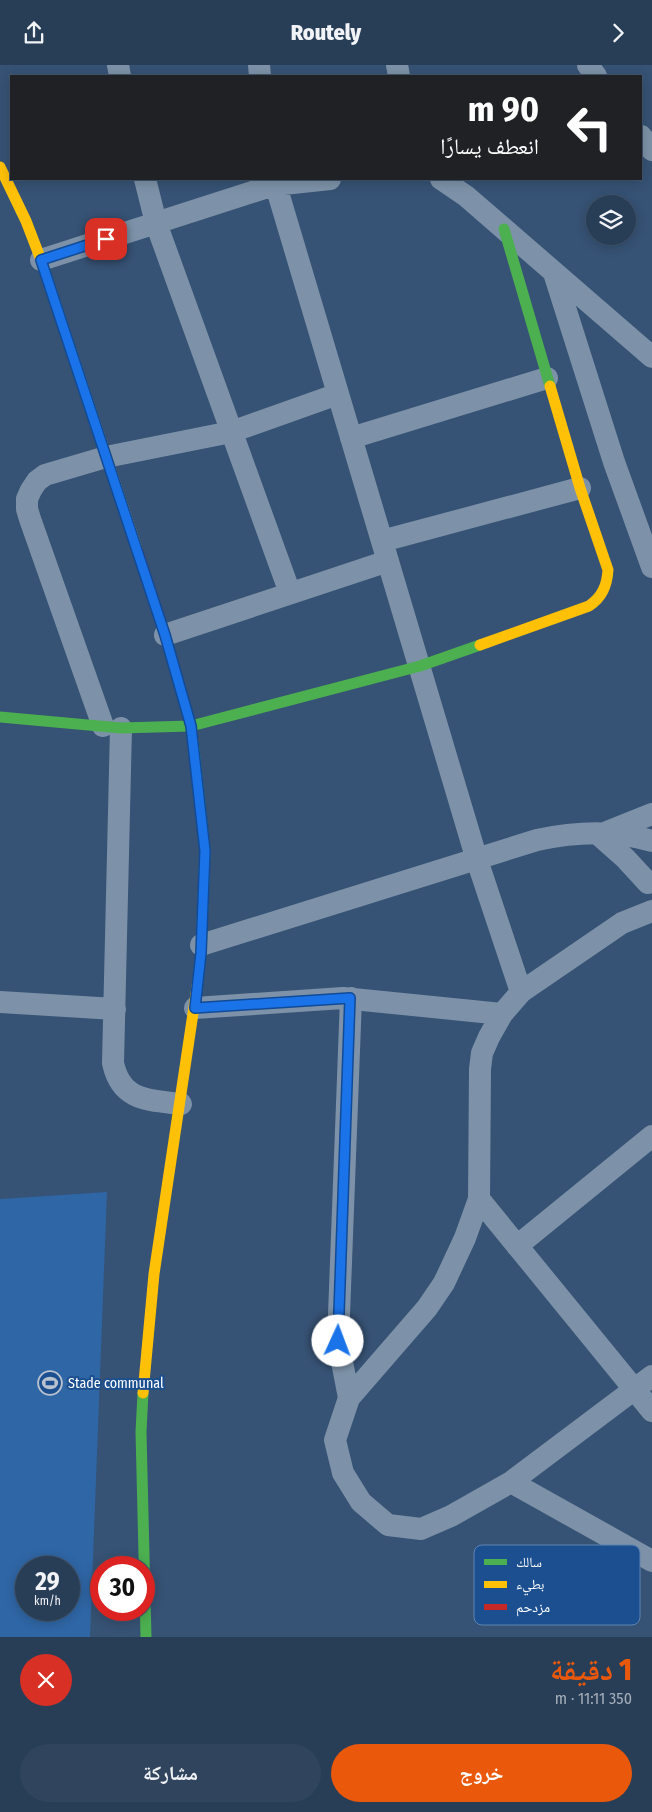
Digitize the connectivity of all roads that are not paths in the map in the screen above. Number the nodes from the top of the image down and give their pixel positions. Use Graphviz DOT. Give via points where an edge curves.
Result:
graph roads {
  1 [pos="642,137"];
  2 [pos="652,150"];
  3 [pos="2,173"];
  4 [pos="145,180"];
  5 [pos="311,180"];
  6 [pos="443,180"];
  7 [pos="274,182"];
  8 [pos="156,223"];
  9 [pos="504,229"];
  10 [pos="41,260"];
  11 [pos="554,273"];
  12 [pos="652,357"];
  13 [pos="547,378"];
  14 [pos="338,394"];
  15 [pos="231,432"];
  16 [pos="351,438"];
  17 [pos="106,457"];
  18 [pos="580,488"];
  19 [pos="385,551"];
  20 [pos="652,567"];
  21 [pos="290,593"];
  22 [pos="165,635"];
  23 [pos="420,666"];
  24 [pos="0,717"];
  25 [pos="191,726"];
  26 [pos="112,727"];
  27 [pos="652,814"];
  28 [pos="599,835"];
  29 [pos="652,841"];
  30 [pos="477,860"];
  31 [pos="650,885"];
  32 [pos="652,911"];
  33 [pos="622,923"];
  34 [pos="202,945"];
  35 [pos="521,992"];
  36 [pos="350,998"];
  37 [pos="0,1002"];
  38 [pos="195,1008"];
  39 [pos="115,1009"];
  40 [pos="502,1013"];
  41 [pos="181,1104"];
  42 [pos="652,1136"];
  43 [pos="479,1199"];
  44 [pos="517,1245"];
  45 [pos="643,1383"];
  46 [pos="349,1399"];
  47 [pos="652,1411"];
  48 [pos="511,1482"];
  49 [pos="623,1545"];
  50 [pos="640,1554"];
  51 [pos="652,1561"];
  52 [pos="146,1637"];
  1 -- 2 [label="street"];
  3 -- 10 [label="street"];
  4 -- 8 [label="street"];
  5 -- 7 [label="street"];
  6 -- 9 [label="street" via="466,195"];
  7 -- 8 [label="street"];
  7 -- 14 [label="street"];
  8 -- 10 [label="street"];
  8 -- 15 [label="street"];
  9 -- 11 [label="street"];
  9 -- 13 [label="street"];
  10 -- 17 [label="street"];
  11 -- 12 [label="street"];
  11 -- 20 [label="street" via="614,462"];
  13 -- 16 [label="street"];
  13 -- 18 [label="street"];
  14 -- 15 [label="street"];
  14 -- 16 [label="street"];
  15 -- 17 [label="street"];
  15 -- 21 [label="street"];
  16 -- 19 [label="street"];
  17 -- 22 [label="street"];
  17 -- 26 [label="street" via="45,475 31,490 27,509"];
  18 -- 19 [label="street"];
  18 -- 23 [label="street" via="608,570 607,585 600,599 582,609"];
  19 -- 21 [label="street"];
  19 -- 23 [label="street"];
  21 -- 22 [label="street"];
  22 -- 25 [label="street"];
  23 -- 25 [label="street"];
  23 -- 30 [label="street"];
  24 -- 26 [label="street"];
  25 -- 26 [label="street"];
  25 -- 34 [label="street" via="205,851"];
  26 -- 39 [label="street"];
  27 -- 28 [label="street"];
  28 -- 29 [label="street"];
  28 -- 30 [label="street" via="575,833 537,840"];
  28 -- 31 [label="street"];
  30 -- 34 [label="street"];
  30 -- 35 [label="street"];
  31 -- 33 [label="street"];
  32 -- 33 [label="street"];
  33 -- 35 [label="street"];
  34 -- 38 [label="street"];
  35 -- 40 [label="street"];
  36 -- 38 [label="street"];
  36 -- 40 [label="street"];
  36 -- 46 [label="street" via="338,1341"];
  37 -- 39 [label="street"];
  38 -- 41 [label="street"];
  39 -- 41 [label="street" via="113,1063 121,1085 140,1098"];
  40 -- 43 [label="street" via="486,1045 480,1069"];
  41 -- 52 [label="street" via="154,1274 144,1370 141,1432"];
  42 -- 44 [label="street"];
  43 -- 44 [label="street"];
  43 -- 46 [label="street" via="444,1283 427,1308"];
  44 -- 45 [label="street"];
  45 -- 47 [label="street"];
  45 -- 48 [label="street"];
  46 -- 48 [label="street" via="335,1440 343,1473 361,1502 388,1525 420,1529 451,1516"];
  48 -- 49 [label="street"];
  50 -- 51 [label="street"];
}
